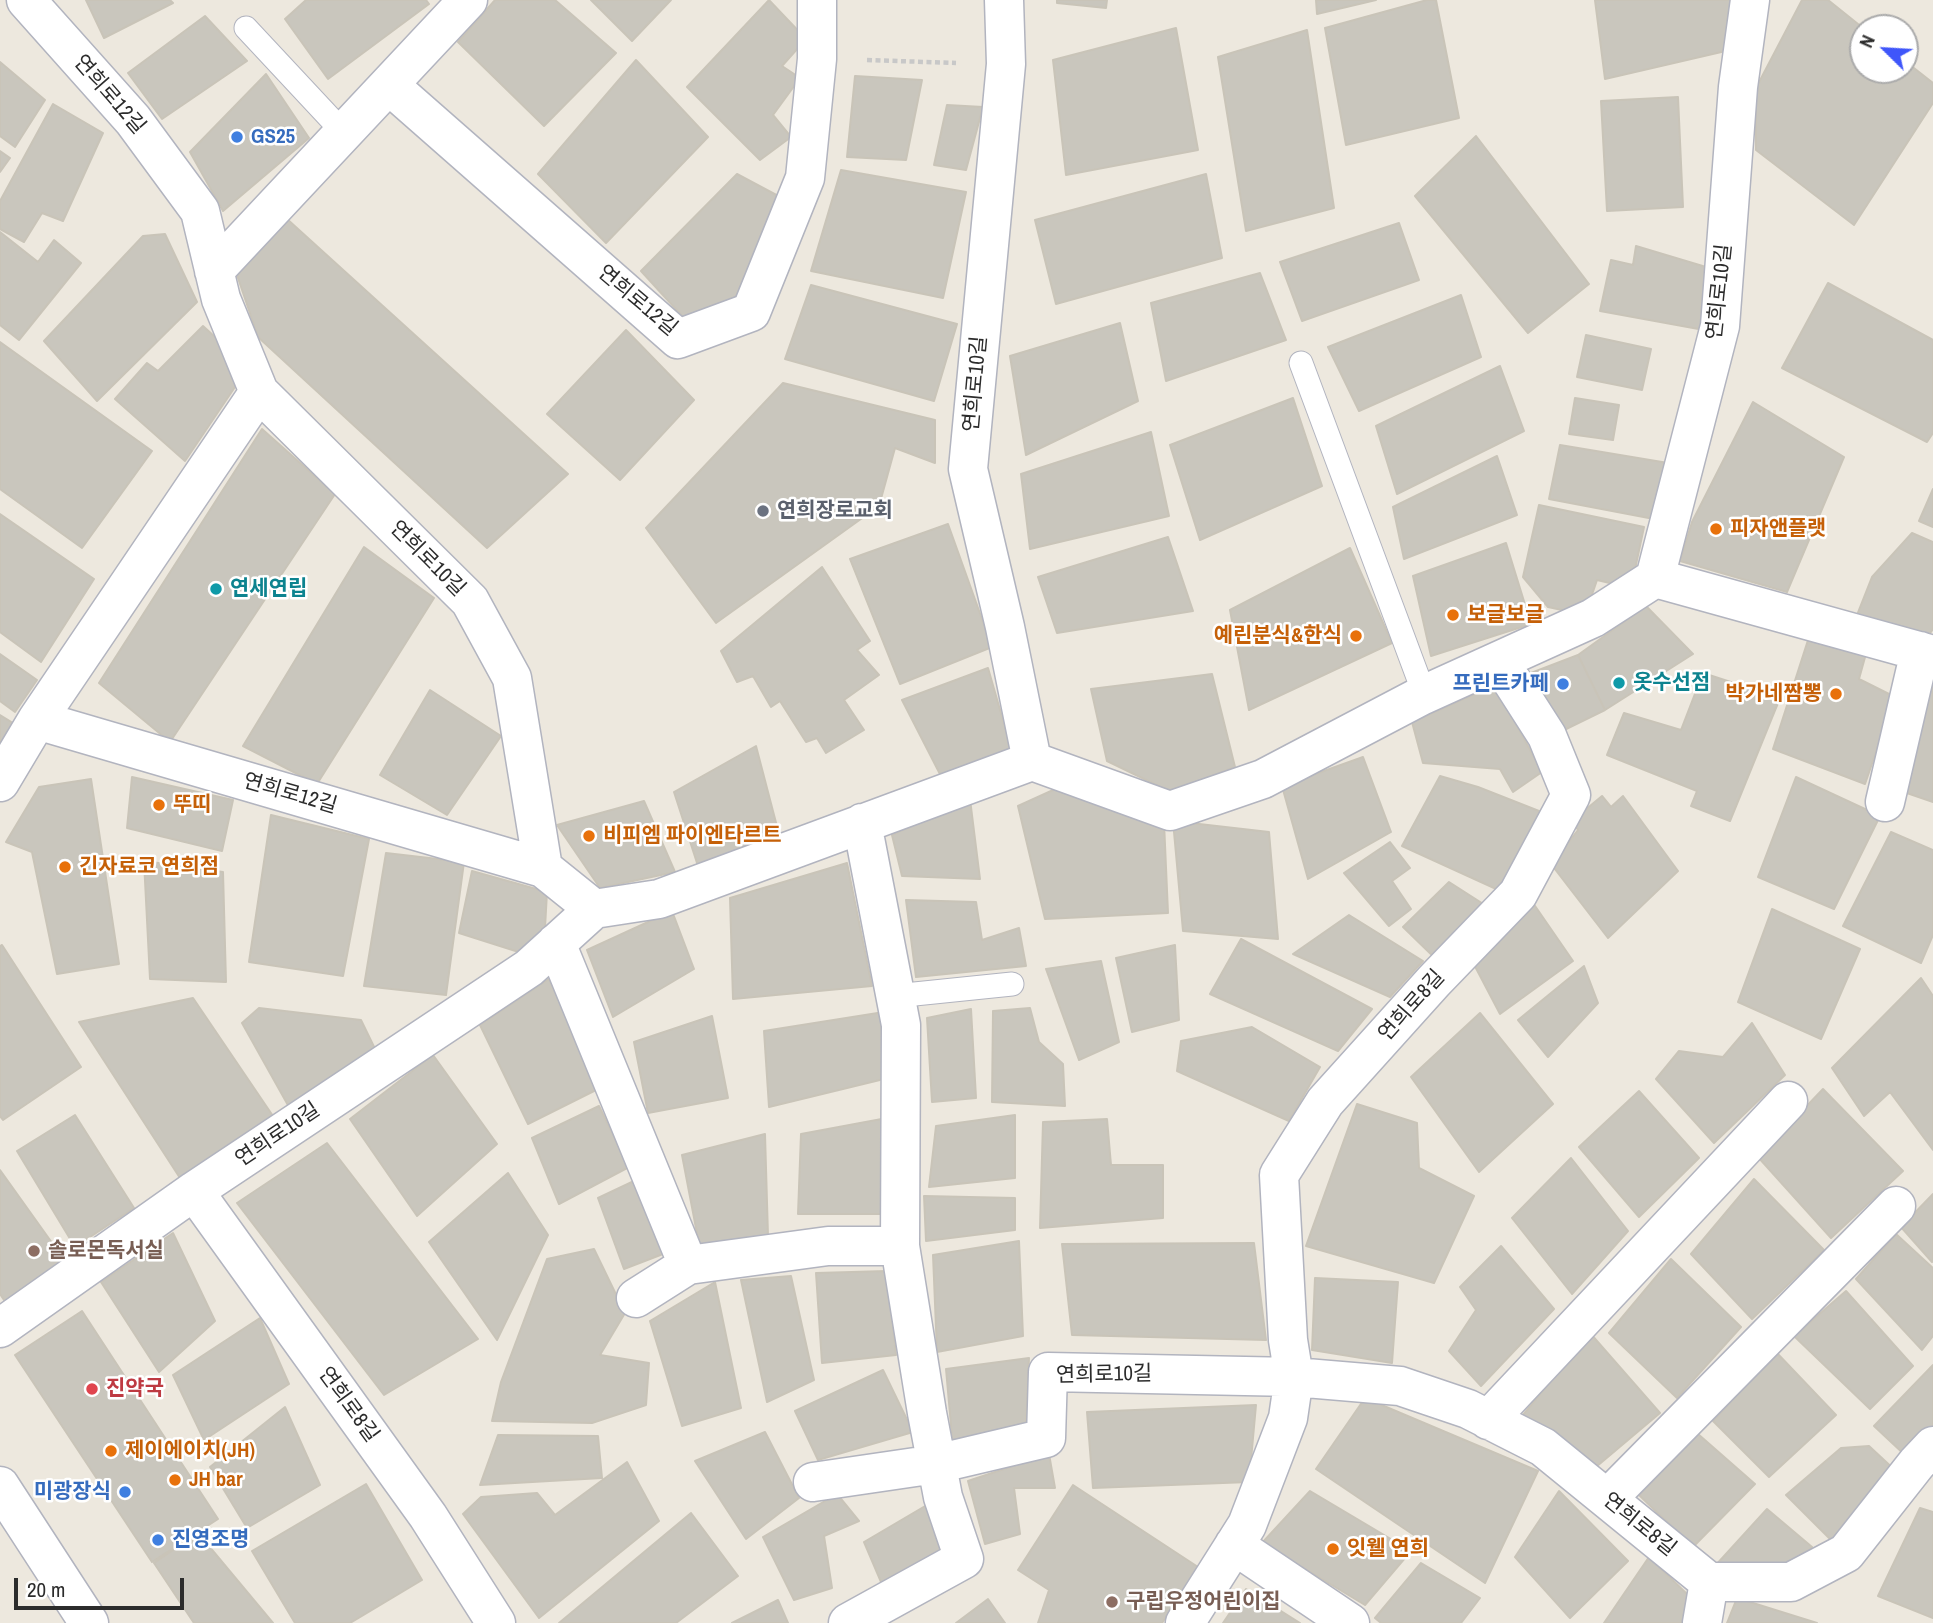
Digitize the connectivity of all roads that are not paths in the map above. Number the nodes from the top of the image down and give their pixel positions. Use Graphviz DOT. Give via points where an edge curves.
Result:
graph roads {
  1 [pos="26,0"];
  2 [pos="468,0"];
  3 [pos="817,0"];
  4 [pos="1004,0"];
  5 [pos="1750,0"];
  6 [pos="246,28"];
  7 [pos="389,85"];
  8 [pos="344,133"];
  9 [pos="215,271"];
  10 [pos="1301,363"];
  11 [pos="259,392"];
  12 [pos="1655,578"];
  13 [pos="1926,653"];
  14 [pos="1499,661"];
  15 [pos="1421,696"];
  16 [pos="37,720"];
  17 [pos="1032,761"];
  18 [pos="0,782"];
  19 [pos="1885,802"];
  20 [pos="862,823"];
  21 [pos="543,868"];
  22 [pos="594,909"];
  23 [pos="556,943"];
  24 [pos="1012,984"];
  25 [pos="895,996"];
  26 [pos="1788,1101"];
  27 [pos="194,1191"];
  28 [pos="1896,1206"];
  29 [pos="900,1246"];
  30 [pos="688,1265"];
  31 [pos="636,1298"];
  32 [pos="0,1328"];
  33 [pos="1294,1377"];
  34 [pos="1488,1420"];
  35 [pos="1933,1446"];
  36 [pos="936,1464"];
  37 [pos="813,1482"];
  38 [pos="0,1486"];
  39 [pos="1607,1499"];
  40 [pos="1234,1545"];
  41 [pos="1709,1582"];
  42 [pos="89,1623"];
  43 [pos="496,1623"];
  44 [pos="848,1623"];
  45 [pos="1185,1623"];
  46 [pos="1350,1623"];
  47 [pos="1702,1623"];
  1 -- 9 [label="street, 연희로12길" via="133,120 200,211"];
  2 -- 7 [label="street"];
  3 -- 7 [label="street, 연희로12길" via="817,58 805,178 751,312 678,339"];
  4 -- 17 [label="street, 연희로10길" via="1006,64 968,468"];
  5 -- 12 [label="street, 연희로10길" via="1738,87 1720,326"];
  6 -- 8 [label="lane"];
  7 -- 8 [label="street"];
  8 -- 9 [label="street"];
  9 -- 11 [label="street, 연희로12길" via="221,299"];
  10 -- 15 [label="lane" via="1419,680"];
  11 -- 16 [label="street"];
  11 -- 21 [label="street, 연희로10길" via="470,601 512,678"];
  12 -- 13 [label="street"];
  12 -- 14 [label="street" via="1593,618"];
  13 -- 19 [label="street"];
  14 -- 15 [label="street"];
  14 -- 33 [label="street, 연희로8길" via="1547,736 1571,795 1518,894 1325,1102 1279,1175"];
  15 -- 17 [label="street" via="1263,779 1170,811"];
  16 -- 18 [label="street"];
  16 -- 21 [label="street, 연희로12길"];
  17 -- 20 [label="street"];
  20 -- 22 [label="street" via="659,899"];
  20 -- 25 [label="street"];
  21 -- 22 [label="street"];
  22 -- 23 [label="street, 연희로10길"];
  23 -- 27 [label="street, 연희로10길" via="528,968"];
  23 -- 30 [label="street"];
  24 -- 25 [label="lane"];
  25 -- 29 [label="street" via="901,1025"];
  26 -- 34 [label="street"];
  27 -- 32 [label="street, 연희로10길"];
  27 -- 43 [label="street, 연희로8길" via="429,1516"];
  28 -- 39 [label="street"];
  29 -- 30 [label="street" via="828,1246"];
  29 -- 36 [label="street"];
  30 -- 31 [label="street"];
  33 -- 34 [label="street, 연희로8길" via="1400,1386"];
  33 -- 36 [label="street, 연희로10길" via="1048,1373 1046,1438"];
  33 -- 40 [label="street, 연희로8길" via="1288,1418 1247,1525"];
  34 -- 39 [label="street, 연희로8길" via="1543,1447"];
  35 -- 41 [label="street" via="1846,1553 1791,1582"];
  36 -- 37 [label="street, 연희로10길"];
  36 -- 44 [label="street" via="964,1559"];
  38 -- 42 [label="street"];
  39 -- 41 [label="street, 연희로8길"];
  40 -- 45 [label="street, 연희로8길"];
  40 -- 46 [label="street"];
  41 -- 47 [label="street"];
}
